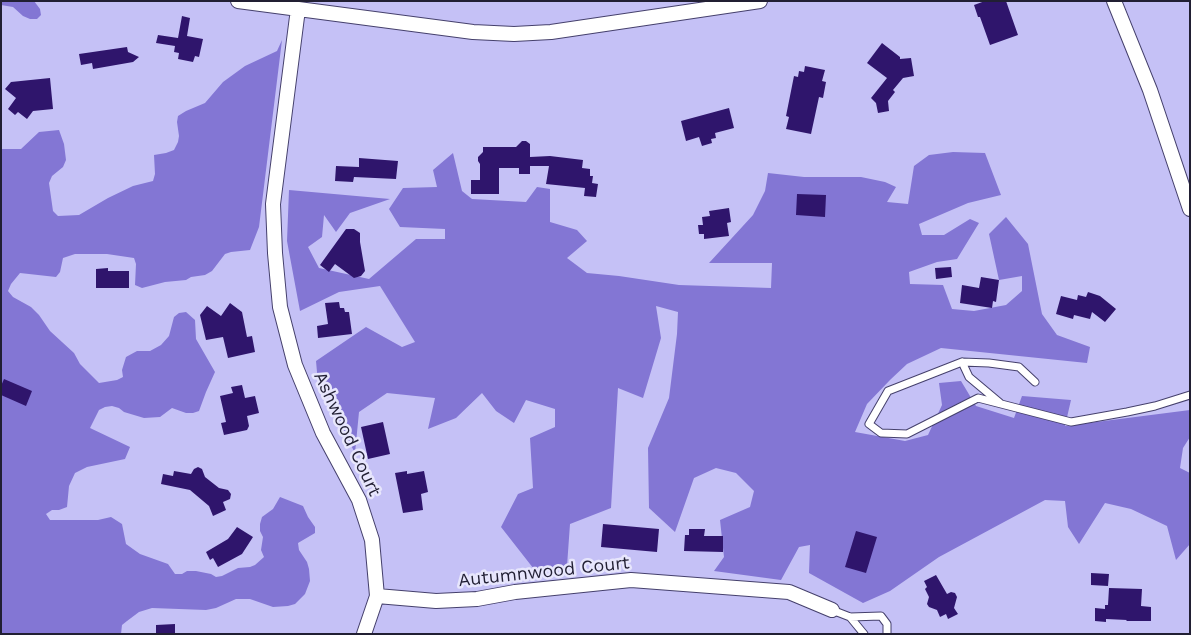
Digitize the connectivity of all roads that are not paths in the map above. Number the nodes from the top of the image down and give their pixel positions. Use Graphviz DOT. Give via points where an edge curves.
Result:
graph roads {
  1 [pos="238,1"];
  2 [pos="760,1"];
  3 [pos="1114,1"];
  4 [pos="298,9"];
  5 [pos="1190,209"];
  6 [pos="962,362"];
  7 [pos="1035,382"];
  8 [pos="1190,394"];
  9 [pos="1002,404"];
  10 [pos="377,596"];
  11 [pos="832,610"];
  12 [pos="850,617"];
  13 [pos="364,634"];
  14 [pos="864,634"];
  15 [pos="887,634"];
  1 -- 4 [label="street"];
  2 -- 4 [label="street" via="551,32 514,34 473,32"];
  3 -- 5 [label="street" via="1150,90"];
  4 -- 10 [label="street, Ashwood Court" via="273,204 280,307 295,365 323,433 360,506 372,540"];
  6 -- 7 [label="lane" via="1019,367"];
  6 -- 9 [label="lane" via="970,377"];
  6 -- 9 [label="lane" via="888,391 868,424 881,433 907,434 978,398"];
  8 -- 9 [label="lane" via="1146,408 1071,422"];
  10 -- 11 [label="street, Autumnwood Court" via="436,602 632,580 789,592"];
  10 -- 13 [label="street, Ashwood Court"];
  11 -- 12 [label="lane"];
  12 -- 14 [label="lane"];
  12 -- 15 [label="lane" via="881,616 887,624"];
}
